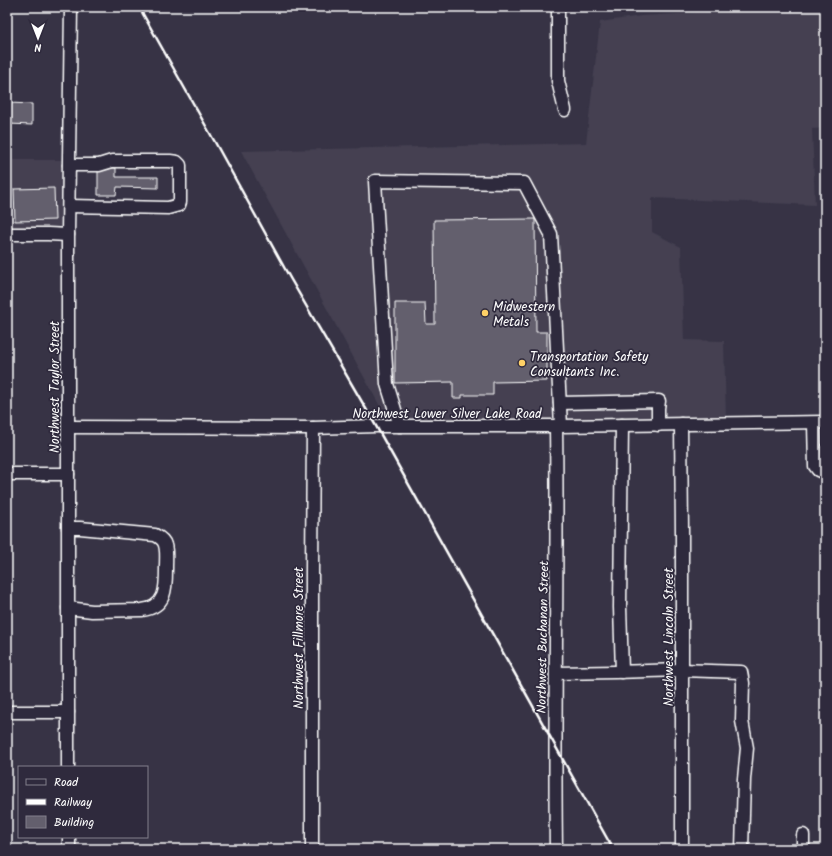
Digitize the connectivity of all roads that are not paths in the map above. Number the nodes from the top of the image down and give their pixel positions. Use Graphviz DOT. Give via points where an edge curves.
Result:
graph roads {
  1 [pos="71,7"];
  2 [pos="558,7"];
  3 [pos="565,110"];
  4 [pos="69,165"];
  5 [pos="69,206"];
  6 [pos="7,234"];
  7 [pos="68,235"];
  8 [pos="560,403"];
  9 [pos="820,422"];
  10 [pos="681,424"];
  11 [pos="622,425"];
  12 [pos="658,425"];
  13 [pos="400,426"];
  14 [pos="559,426"];
  15 [pos="68,427"];
  16 [pos="313,428"];
  17 [pos="825,473"];
  18 [pos="7,474"];
  19 [pos="68,474"];
  20 [pos="68,528"];
  21 [pos="68,608"];
  22 [pos="681,670"];
  23 [pos="622,672"];
  24 [pos="556,673"];
  25 [pos="7,712"];
  26 [pos="68,712"];
  27 [pos="68,766"];
  28 [pos="803,836"];
  29 [pos="69,838"];
  30 [pos="69,849"];
  31 [pos="312,849"];
  32 [pos="556,849"];
  33 [pos="682,849"];
  34 [pos="742,849"];
  35 [pos="803,849"];
  1 -- 4 [label="street, Northwest Taylor Street"];
  2 -- 3 [label="street" via="558,82"];
  4 -- 5 [label="street, Northwest Taylor Street"];
  4 -- 5 [label="street" via="99,165 112,161 177,162 180,165 180,202 179,205 168,208"];
  5 -- 7 [label="street, Northwest Taylor Street"];
  6 -- 7 [label="street"];
  7 -- 15 [label="street, Northwest Taylor Street"];
  8 -- 12 [label="street" via="659,401"];
  8 -- 13 [label="street, Northwest Buchanan Street" via="551,234 524,183 375,181 387,384"];
  8 -- 14 [label="street, Northwest Buchanan Street"];
  9 -- 10 [label="street, Northwest Lower Silver Lake Road"];
  9 -- 17 [label="street" via="815,466"];
  10 -- 12 [label="street, Northwest Lower Silver Lake Road"];
  10 -- 22 [label="street, Northwest Lincoln Street"];
  11 -- 12 [label="street, Northwest Lower Silver Lake Road"];
  11 -- 14 [label="street, Northwest Lower Silver Lake Road"];
  11 -- 23 [label="street"];
  13 -- 14 [label="street, Northwest Lower Silver Lake Road"];
  13 -- 16 [label="street, Northwest Lower Silver Lake Road"];
  14 -- 24 [label="street, Northwest Buchanan Street"];
  15 -- 16 [label="street, Northwest Lower Silver Lake Road"];
  15 -- 19 [label="street, Northwest Taylor Street"];
  16 -- 31 [label="street, Northwest Fillmore Street"];
  18 -- 19 [label="street"];
  19 -- 20 [label="street, Northwest Taylor Street"];
  20 -- 21 [label="street, Northwest Taylor Street"];
  20 -- 21 [label="street" via="155,535 166,545 166,584 158,605 150,609 92,611"];
  21 -- 26 [label="street, Northwest Taylor Street"];
  22 -- 23 [label="street"];
  22 -- 33 [label="street, Northwest Lincoln Street"];
  22 -- 34 [label="street" via="742,672 742,722 747,748"];
  23 -- 24 [label="street"];
  24 -- 32 [label="street, Northwest Buchanan Street"];
  25 -- 26 [label="street"];
  26 -- 27 [label="street, Northwest Taylor Street"];
  28 -- 35 [label="street"];
  29 -- 30 [label="street"];
}
